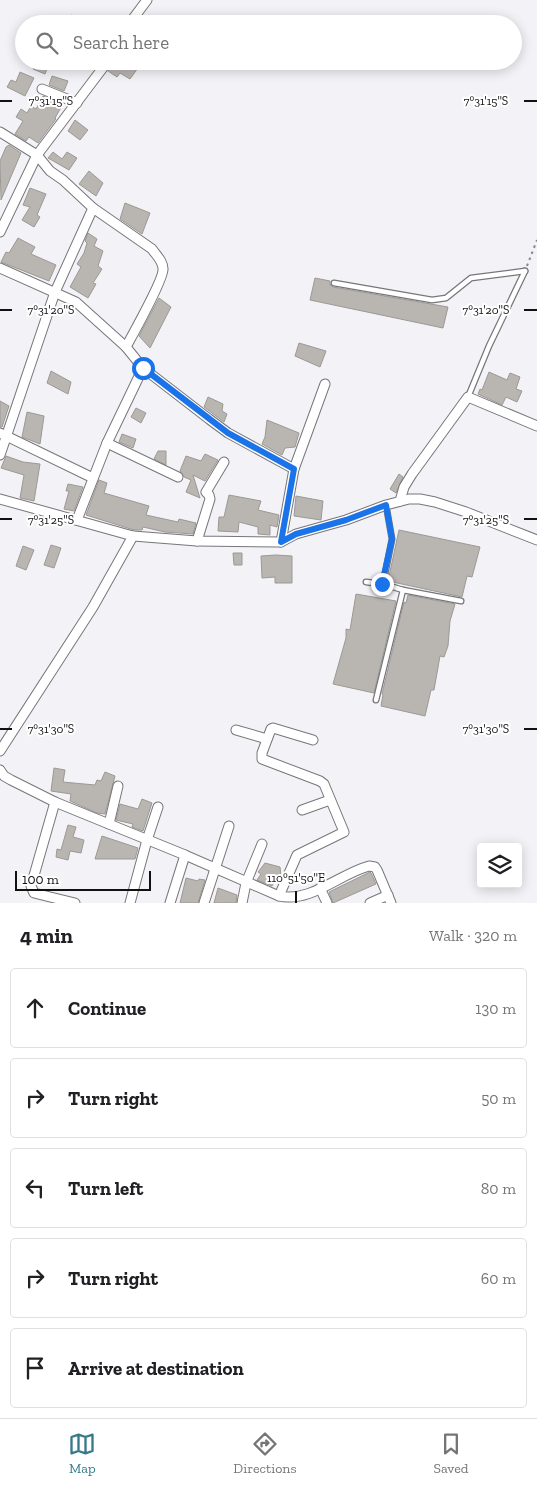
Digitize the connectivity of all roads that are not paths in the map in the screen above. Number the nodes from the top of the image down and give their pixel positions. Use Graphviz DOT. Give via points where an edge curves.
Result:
graph roads {
  1 [pos="147,0"];
  2 [pos="136,15"];
  3 [pos="101,70"];
  4 [pos="42,89"];
  5 [pos="77,103"];
  6 [pos="0,132"];
  7 [pos="37,155"];
  8 [pos="93,208"];
  9 [pos="0,232"];
  10 [pos="0,268"];
  11 [pos="334,283"];
  12 [pos="55,292"];
  13 [pos="126,347"];
  14 [pos="143,368"];
  15 [pos="325,384"];
  16 [pos="468,397"];
  17 [pos="537,426"];
  18 [pos="3,434"];
  19 [pos="107,443"];
  20 [pos="0,455"];
  21 [pos="224,462"];
  22 [pos="294,469"];
  23 [pos="178,477"];
  24 [pos="93,478"];
  25 [pos="0,499"];
  26 [pos="400,501"];
  27 [pos="386,505"];
  28 [pos="77,520"];
  29 [pos="133,536"];
  30 [pos="537,540"];
  31 [pos="197,541"];
  32 [pos="281,542"];
  33 [pos="366,582"];
  34 [pos="382,584"];
  35 [pos="403,590"];
  36 [pos="461,601"];
  37 [pos="376,700"];
  38 [pos="236,730"];
  39 [pos="267,739"];
  40 [pos="313,740"];
  41 [pos="0,751"];
  42 [pos="0,771"];
  43 [pos="118,786"];
  44 [pos="330,800"];
  45 [pos="55,802"];
  46 [pos="158,807"];
  47 [pos="302,810"];
  48 [pos="109,824"];
  49 [pos="229,826"];
  50 [pos="147,840"];
  51 [pos="262,844"];
  52 [pos="185,855"];
  53 [pos="214,869"];
  54 [pos="246,882"];
  55 [pos="320,888"];
  56 [pos="281,899"];
  57 [pos="389,899"];
  58 [pos="74,903"];
  59 [pos="130,903"];
  60 [pos="170,903"];
  61 [pos="204,903"];
  62 [pos="242,903"];
  63 [pos="327,903"];
  64 [pos="370,903"];
  1 -- 2 [label="street"];
  3 -- 5 [label="street"];
  4 -- 5 [label="street"];
  5 -- 7 [label="street"];
  6 -- 7 [label="street"];
  7 -- 8 [label="street" via="50,171"];
  7 -- 9 [label="street"];
  8 -- 12 [label="street"];
  8 -- 13 [label="street" via="152,249 164,270"];
  10 -- 12 [label="street"];
  11 -- 16 [label="lane" via="432,300 446,298 471,278 525,271 488,346"];
  12 -- 13 [label="street" via="76,302"];
  12 -- 18 [label="street"];
  13 -- 14 [label="street"];
  14 -- 19 [label="street"];
  14 -- 22 [label="street" via="228,433"];
  15 -- 22 [label="street"];
  16 -- 17 [label="street"];
  16 -- 26 [label="street" via="412,474"];
  18 -- 20 [label="street"];
  18 -- 24 [label="street"];
  19 -- 23 [label="street"];
  19 -- 24 [label="street"];
  21 -- 31 [label="street" via="206,492 210,499"];
  22 -- 32 [label="street"];
  24 -- 28 [label="street"];
  25 -- 28 [label="street"];
  26 -- 27 [label="street"];
  26 -- 30 [label="street" via="420,499 435,502"];
  27 -- 32 [label="street" via="296,534"];
  27 -- 34 [label="lane" via="392,539"];
  28 -- 29 [label="street"];
  29 -- 31 [label="street"];
  29 -- 41 [label="street" via="93,606"];
  31 -- 32 [label="street"];
  33 -- 34 [label="lane"];
  34 -- 35 [label="lane"];
  35 -- 36 [label="lane"];
  35 -- 37 [label="lane"];
  38 -- 39 [label="street"];
  39 -- 40 [label="street" via="273,728"];
  39 -- 44 [label="street" via="262,759 320,780"];
  42 -- 45 [label="street"];
  43 -- 48 [label="street"];
  44 -- 47 [label="street"];
  44 -- 56 [label="street" via="344,832 296,855"];
  45 -- 48 [label="street"];
  45 -- 58 [label="street" via="31,886 34,893"];
  46 -- 50 [label="street"];
  48 -- 50 [label="street"];
  49 -- 53 [label="street"];
  50 -- 52 [label="street"];
  50 -- 59 [label="street"];
  51 -- 54 [label="street"];
  52 -- 53 [label="street"];
  52 -- 60 [label="street"];
  53 -- 54 [label="street"];
  53 -- 61 [label="street"];
  54 -- 56 [label="street"];
  54 -- 62 [label="street"];
  55 -- 56 [label="street"];
  55 -- 57 [label="street" via="373,866"];
  55 -- 63 [label="street"];
  57 -- 64 [label="street"];
}
